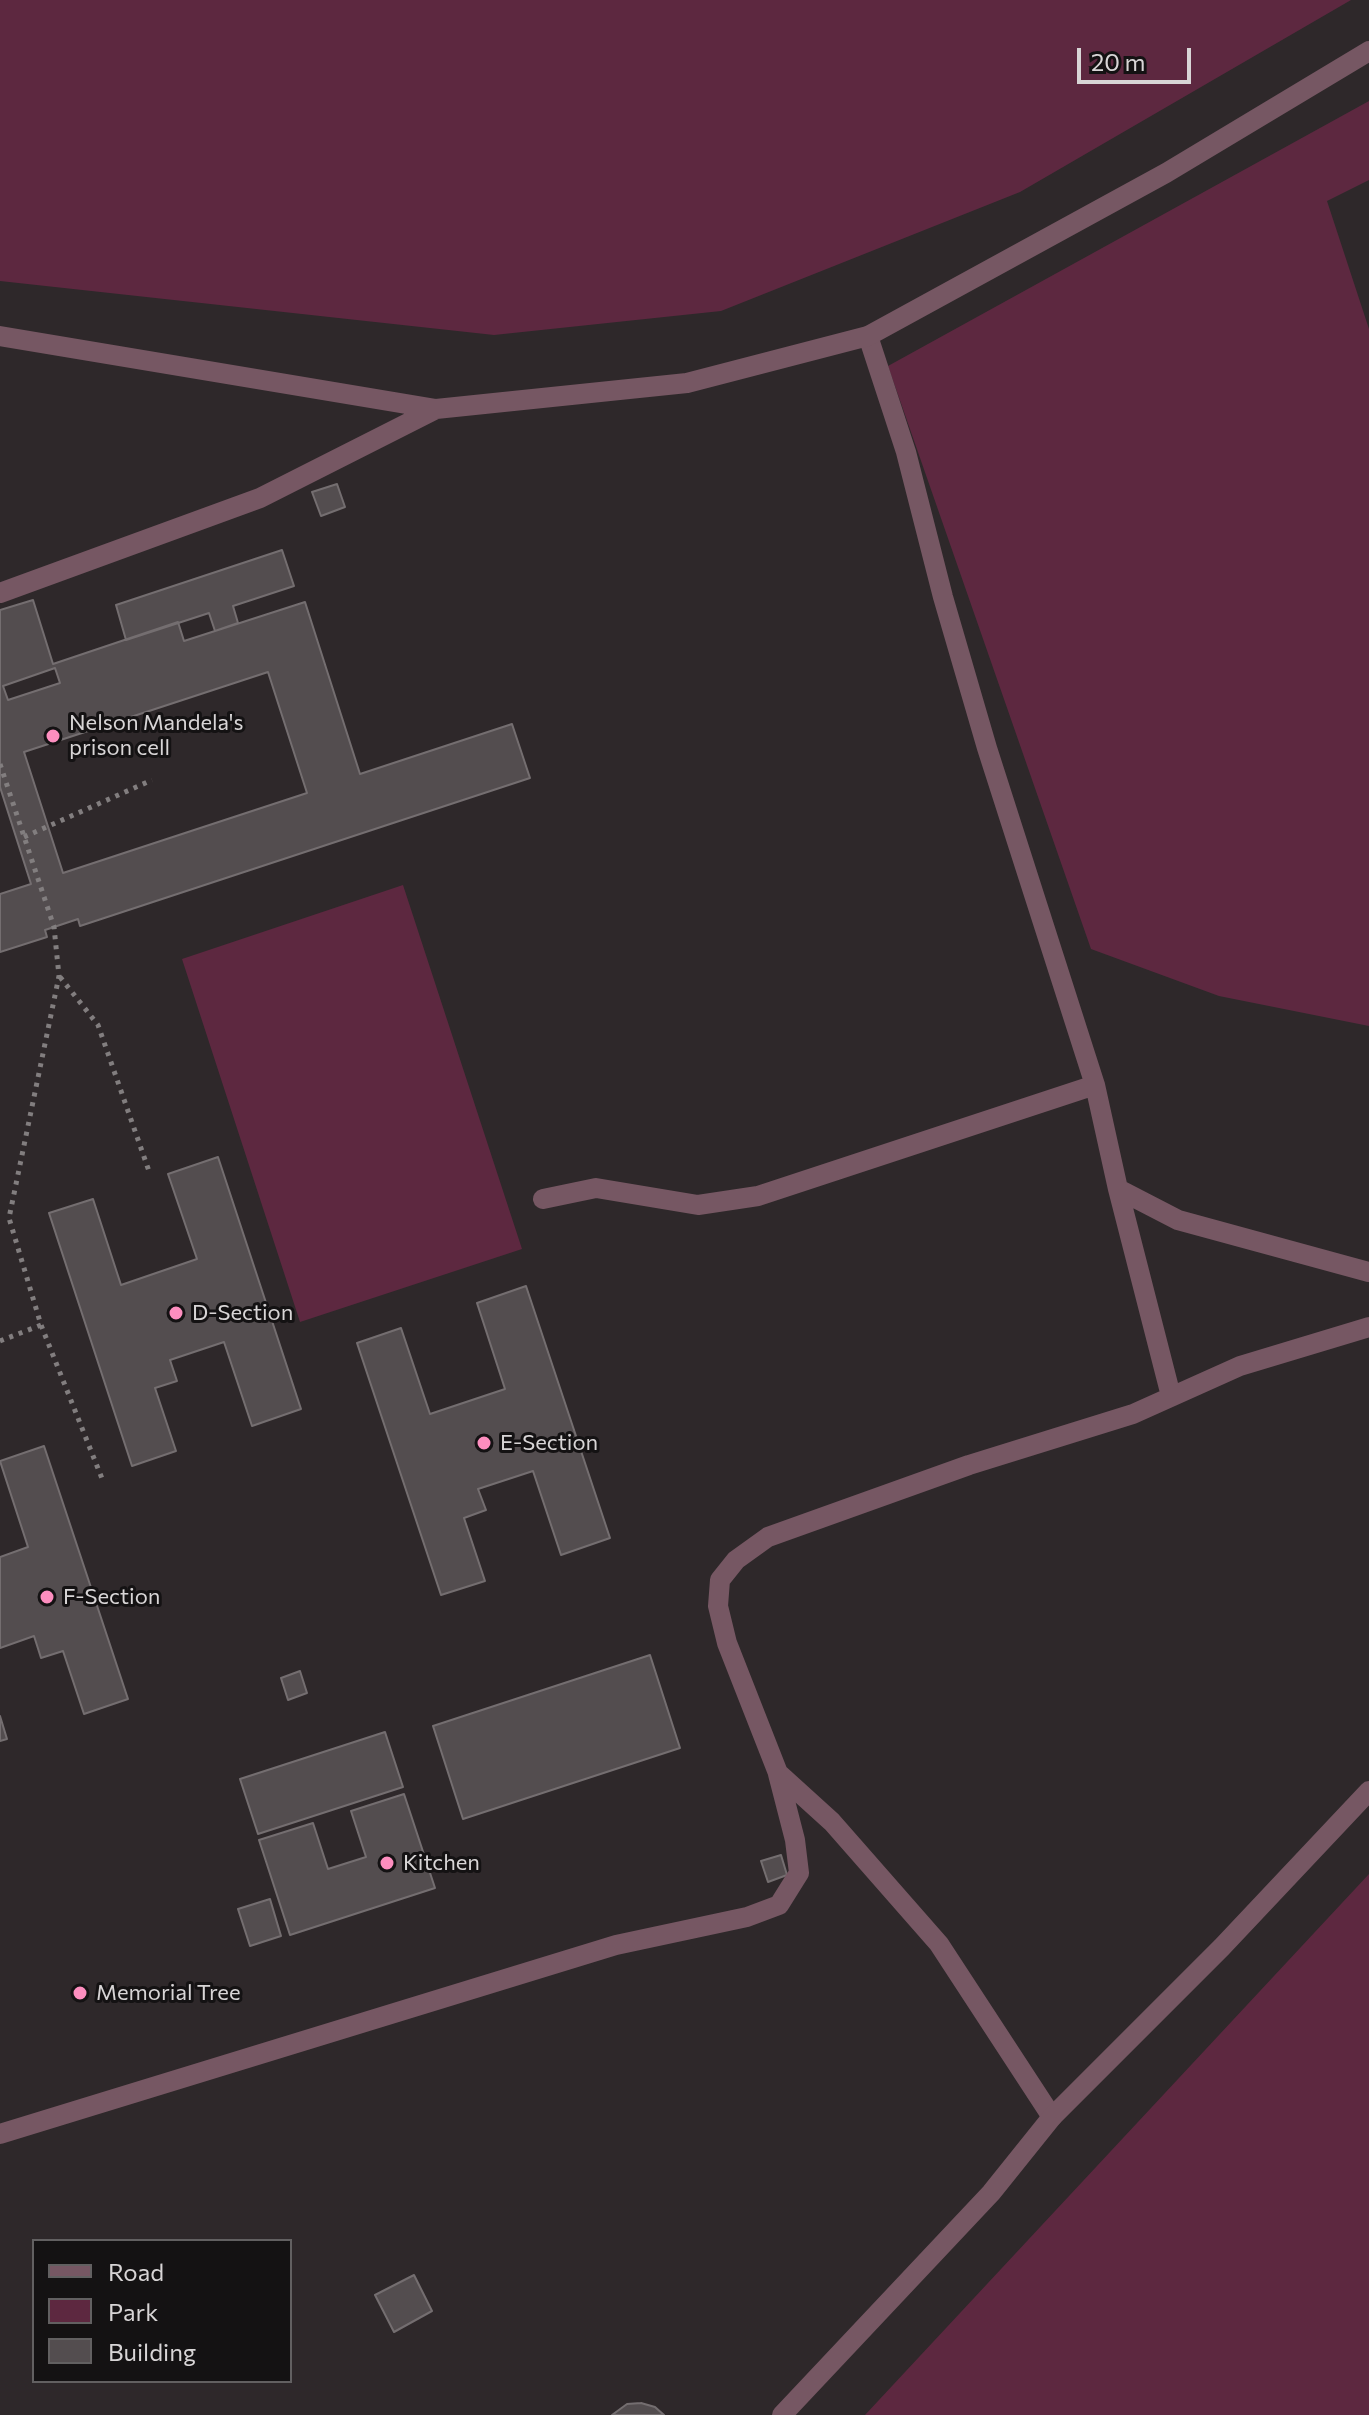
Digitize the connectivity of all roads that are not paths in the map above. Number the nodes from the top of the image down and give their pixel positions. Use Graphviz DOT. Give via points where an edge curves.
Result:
graph roads {
  1 [pos="1369,51"];
  2 [pos="0,336"];
  3 [pos="868,336"];
  4 [pos="436,409"];
  5 [pos="0,593"];
  6 [pos="1095,1085"];
  7 [pos="1118,1189"];
  8 [pos="543,1199"];
  9 [pos="1369,1272"];
  10 [pos="1369,1327"];
  11 [pos="1171,1396"];
  12 [pos="778,1773"];
  13 [pos="1369,1791"];
  14 [pos="1052,2117"];
  15 [pos="0,2134"];
  16 [pos="782,2415"];
  1 -- 3 [label="street" via="1166,173"];
  2 -- 4 [label="street"];
  3 -- 4 [label="street" via="687,383"];
  3 -- 6 [label="street" via="906,452 987,748"];
  4 -- 5 [label="street" via="260,498"];
  6 -- 7 [label="street"];
  6 -- 8 [label="street" via="758,1196 698,1205 596,1188"];
  7 -- 9 [label="street" via="1178,1220"];
  7 -- 11 [label="street"];
  10 -- 11 [label="street" via="1240,1366"];
  11 -- 12 [label="street" via="1133,1414 842,1509 768,1537 736,1560 720,1580 718,1606 727,1643"];
  12 -- 14 [label="street" via="832,1822 939,1944"];
  12 -- 15 [label="street" via="799,1873 779,1905 747,1917 616,1945"];
  13 -- 14 [label="street"];
  14 -- 16 [label="street" via="991,2193"];
}
